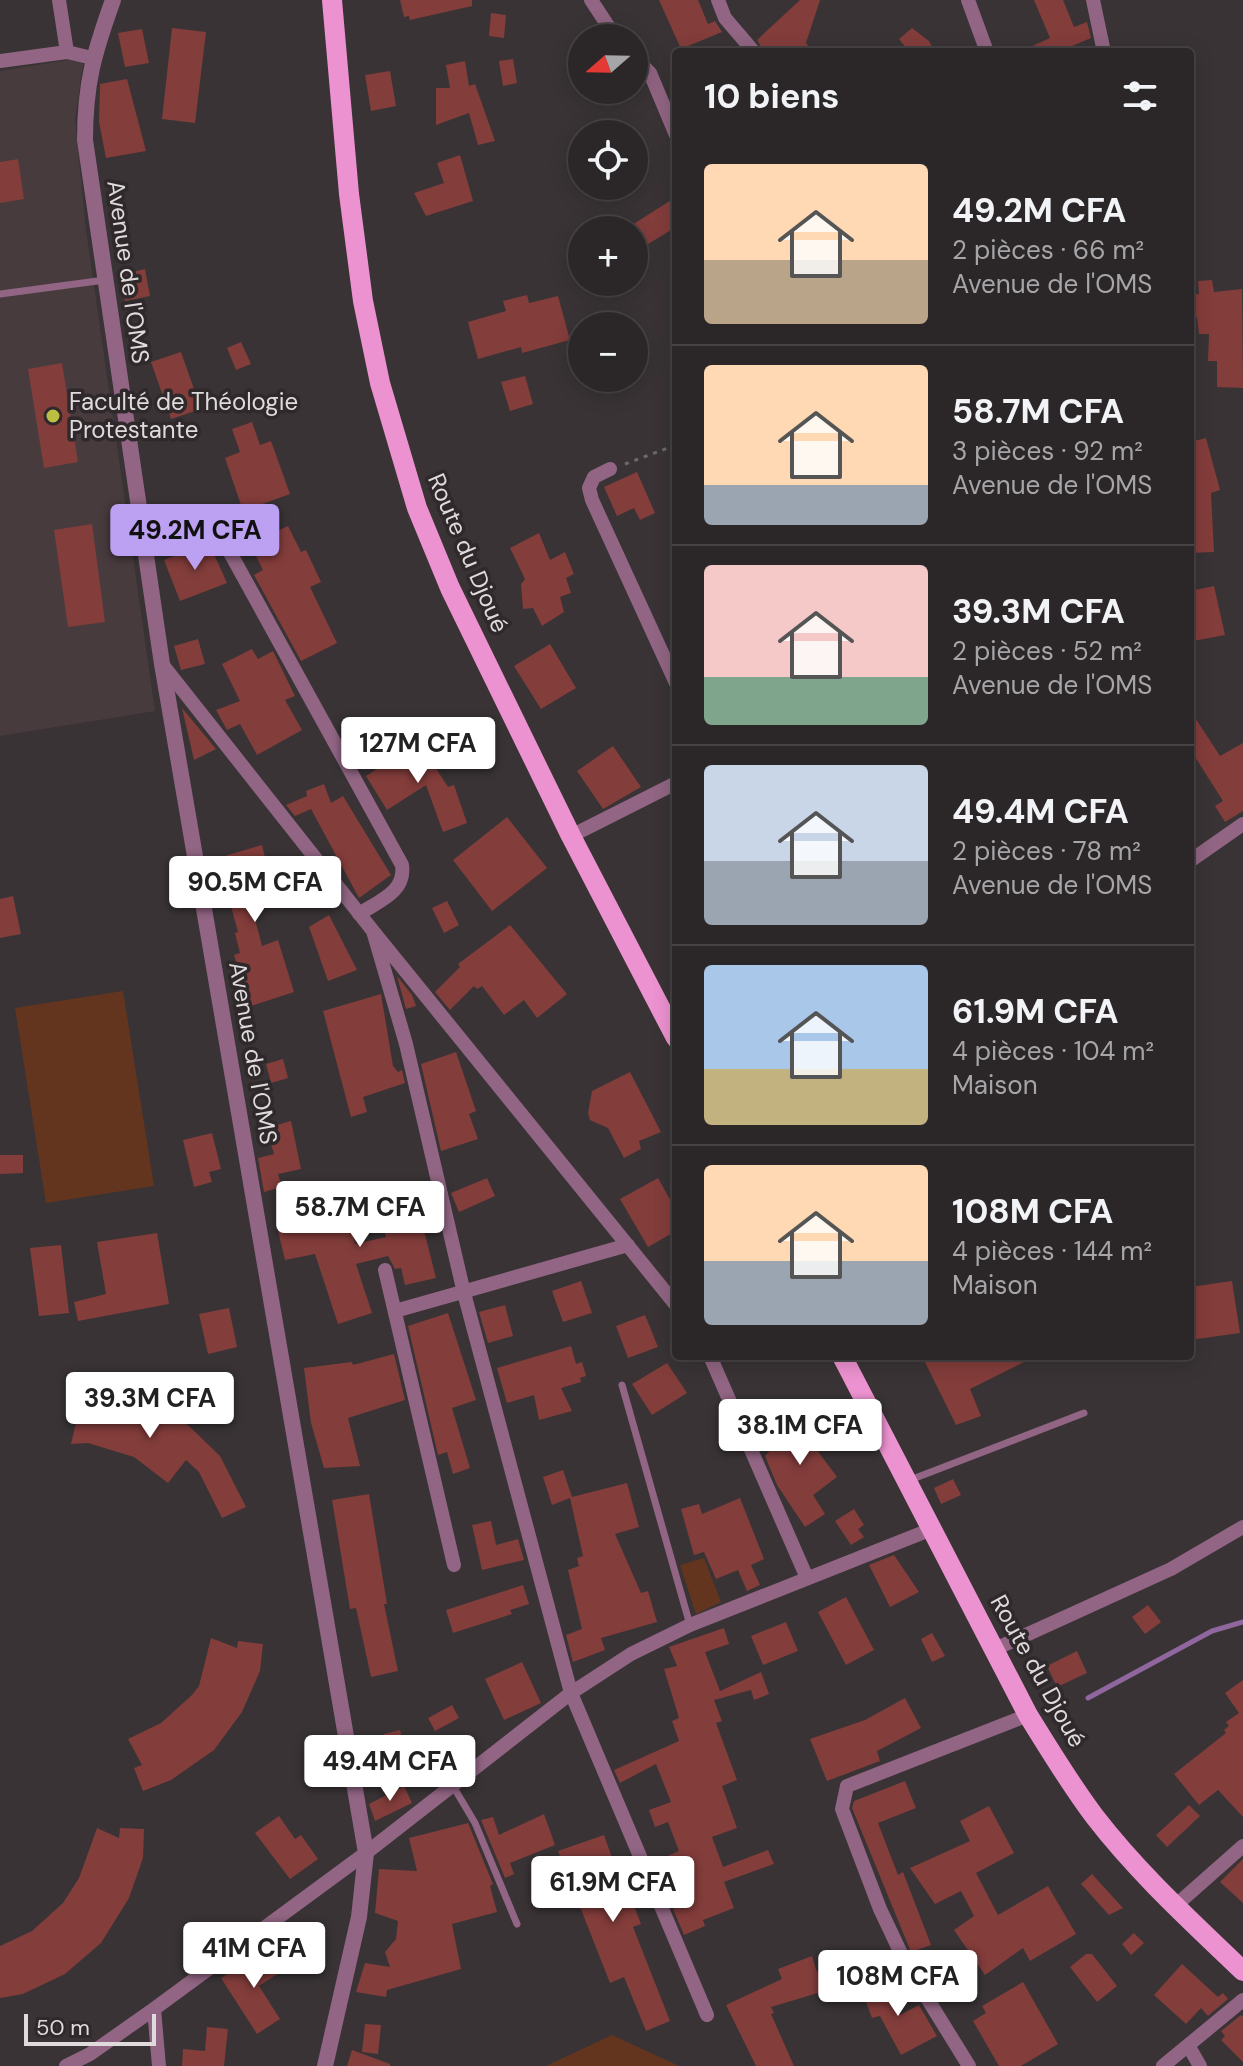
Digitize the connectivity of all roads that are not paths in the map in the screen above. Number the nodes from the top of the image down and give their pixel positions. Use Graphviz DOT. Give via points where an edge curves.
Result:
graph roads {
  1 [pos="59,0"];
  2 [pos="113,0"];
  3 [pos="332,0"];
  4 [pos="591,0"];
  5 [pos="718,0"];
  6 [pos="968,0"];
  7 [pos="1093,0"];
  8 [pos="607,24"];
  9 [pos="751,48"];
  10 [pos="986,48"];
  11 [pos="1103,48"];
  12 [pos="67,52"];
  13 [pos="92,58"];
  14 [pos="0,61"];
  15 [pos="648,71"];
  16 [pos="672,125"];
  17 [pos="105,280"];
  18 [pos="0,294"];
  19 [pos="610,469"];
  20 [pos="139,518"];
  21 [pos="162,664"];
  22 [pos="672,674"];
  23 [pos="672,785"];
  24 [pos="1243,824"];
  25 [pos="571,836"];
  26 [pos="1194,858"];
  27 [pos="359,914"];
  28 [pos="373,931"];
  29 [pos="672,1030"];
  30 [pos="628,1245"];
  31 [pos="385,1270"];
  32 [pos="464,1293"];
  33 [pos="672,1300"];
  34 [pos="395,1311"];
  35 [pos="712,1360"];
  36 [pos="844,1360"];
  37 [pos="622,1385"];
  38 [pos="1084,1413"];
  39 [pos="908,1480"];
  40 [pos="1243,1527"];
  41 [pos="932,1529"];
  42 [pos="454,1565"];
  43 [pos="807,1578"];
  44 [pos="690,1625"];
  45 [pos="995,1649"];
  46 [pos="571,1693"];
  47 [pos="1028,1715"];
  48 [pos="452,1784"];
  49 [pos="1243,1846"];
  50 [pos="366,1853"];
  51 [pos="1174,1907"];
  52 [pos="517,1924"];
  53 [pos="1243,1971"];
  54 [pos="1243,2000"];
  55 [pos="154,2009"];
  56 [pos="707,2015"];
  57 [pos="1189,2047"];
  58 [pos="66,2066"];
  59 [pos="159,2066"];
  60 [pos="325,2066"];
  61 [pos="969,2066"];
  62 [pos="1163,2066"];
  63 [pos="1200,2066"];
  1 -- 12 [label="street"];
  2 -- 13 [label="street, Avenue de l'OMS"];
  3 -- 25 [label="main road, Route du Djoué" via="349,194 380,383 417,508 450,588"];
  4 -- 8 [label="street"];
  5 -- 9 [label="street" via="725,18"];
  6 -- 10 [label="street"];
  7 -- 11 [label="street"];
  12 -- 13 [label="street"];
  12 -- 14 [label="street"];
  13 -- 17 [label="street, Avenue de l'OMS" via="85,92 85,140"];
  15 -- 16 [label="street"];
  17 -- 18 [label="lane"];
  17 -- 20 [label="street, Avenue de l'OMS"];
  19 -- 22 [label="street" via="594,477 589,488 592,500"];
  20 -- 21 [label="street, Avenue de l'OMS"];
  20 -- 27 [label="street" via="196,527 222,538 275,633 402,865 399,888"];
  21 -- 27 [label="street"];
  21 -- 50 [label="street, Avenue de l'OMS"];
  23 -- 25 [label="street"];
  24 -- 26 [label="street"];
  25 -- 29 [label="main road, Route du Djoué"];
  27 -- 28 [label="street"];
  28 -- 30 [label="street"];
  28 -- 32 [label="street" via="406,1044"];
  30 -- 32 [label="street"];
  30 -- 33 [label="street"];
  31 -- 34 [label="street"];
  32 -- 34 [label="street"];
  32 -- 46 [label="street"];
  34 -- 42 [label="street"];
  35 -- 43 [label="street"];
  36 -- 39 [label="main road, Route du Djoué"];
  37 -- 44 [label="lane"];
  38 -- 39 [label="lane"];
  39 -- 41 [label="main road, Route du Djoué"];
  40 -- 45 [label="street" via="1171,1569"];
  41 -- 43 [label="street"];
  41 -- 45 [label="main road, Route du Djoué"];
  43 -- 44 [label="street"];
  44 -- 46 [label="street" via="631,1654"];
  45 -- 47 [label="main road, Route du Djoué"];
  46 -- 48 [label="street"];
  46 -- 56 [label="street"];
  47 -- 51 [label="main road, Route du Djoué" via="1097,1819"];
  47 -- 61 [label="street" via="847,1786 842,1797 880,1909 906,1964"];
  48 -- 50 [label="street"];
  48 -- 52 [label="lane" via="475,1823"];
  49 -- 51 [label="street"];
  50 -- 55 [label="street"];
  50 -- 60 [label="street, Avenue de l'OMS" via="359,1917"];
  51 -- 53 [label="main road, Route du Djoué"];
  54 -- 57 [label="street"];
  55 -- 58 [label="street"];
  55 -- 59 [label="street"];
  57 -- 62 [label="street"];
  57 -- 63 [label="street"];
}
